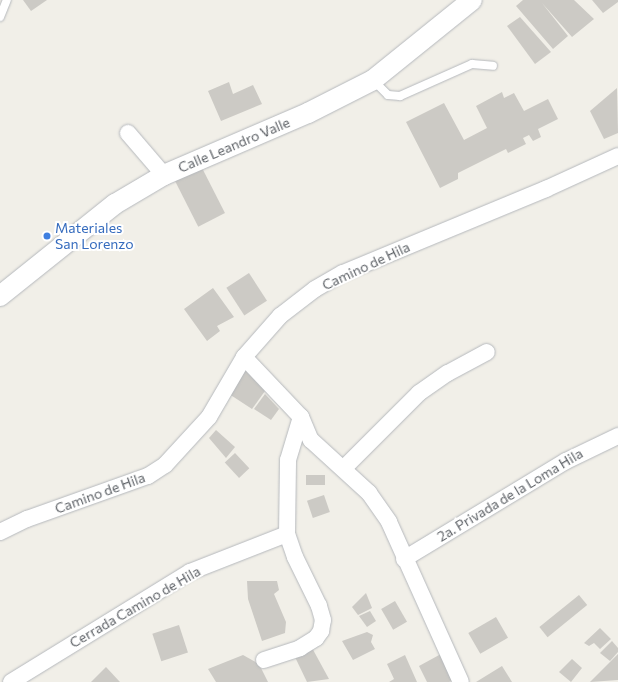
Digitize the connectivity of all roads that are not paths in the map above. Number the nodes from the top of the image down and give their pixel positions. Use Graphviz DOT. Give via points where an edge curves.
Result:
graph roads {
  1 [pos="7,0"];
  2 [pos="472,0"];
  3 [pos="0,17"];
  4 [pos="493,66"];
  5 [pos="373,80"];
  6 [pos="128,133"];
  7 [pos="618,156"];
  8 [pos="164,175"];
  9 [pos="0,296"];
  10 [pos="487,352"];
  11 [pos="244,357"];
  12 [pos="301,417"];
  13 [pos="618,436"];
  14 [pos="344,468"];
  15 [pos="0,532"];
  16 [pos="287,534"];
  17 [pos="404,559"];
  18 [pos="264,660"];
  19 [pos="0,678"];
  20 [pos="2,682"];
  21 [pos="11,682"];
  22 [pos="461,682"];
  1 -- 3 [label="lane"];
  2 -- 5 [label="street, Calle Leandro Valle"];
  4 -- 5 [label="lane" via="472,64 400,96 388,96"];
  5 -- 8 [label="street, Calle Leandro Valle" via="308,113"];
  6 -- 8 [label="street"];
  7 -- 11 [label="street, Camino de Hila" via="546,189 343,273 315,289 280,316"];
  8 -- 9 [label="street, Calle Leandro Valle" via="116,204 82,229"];
  10 -- 14 [label="street" via="419,392"];
  11 -- 12 [label="street"];
  11 -- 15 [label="street, Camino de Hila" via="209,417 188,442 148,476 27,519"];
  12 -- 14 [label="street" via="311,440"];
  12 -- 16 [label="street" via="288,460"];
  13 -- 17 [label="street, 2a. Privada de la Loma Hila" via="566,460"];
  14 -- 17 [label="street" via="369,493 389,522"];
  16 -- 18 [label="street" via="300,570 319,606 321,631 316,638 300,648"];
  16 -- 21 [label="street, Cerrada Camino de Hila" via="190,572"];
  17 -- 22 [label="street"];
  19 -- 20 [label="street"];
}
